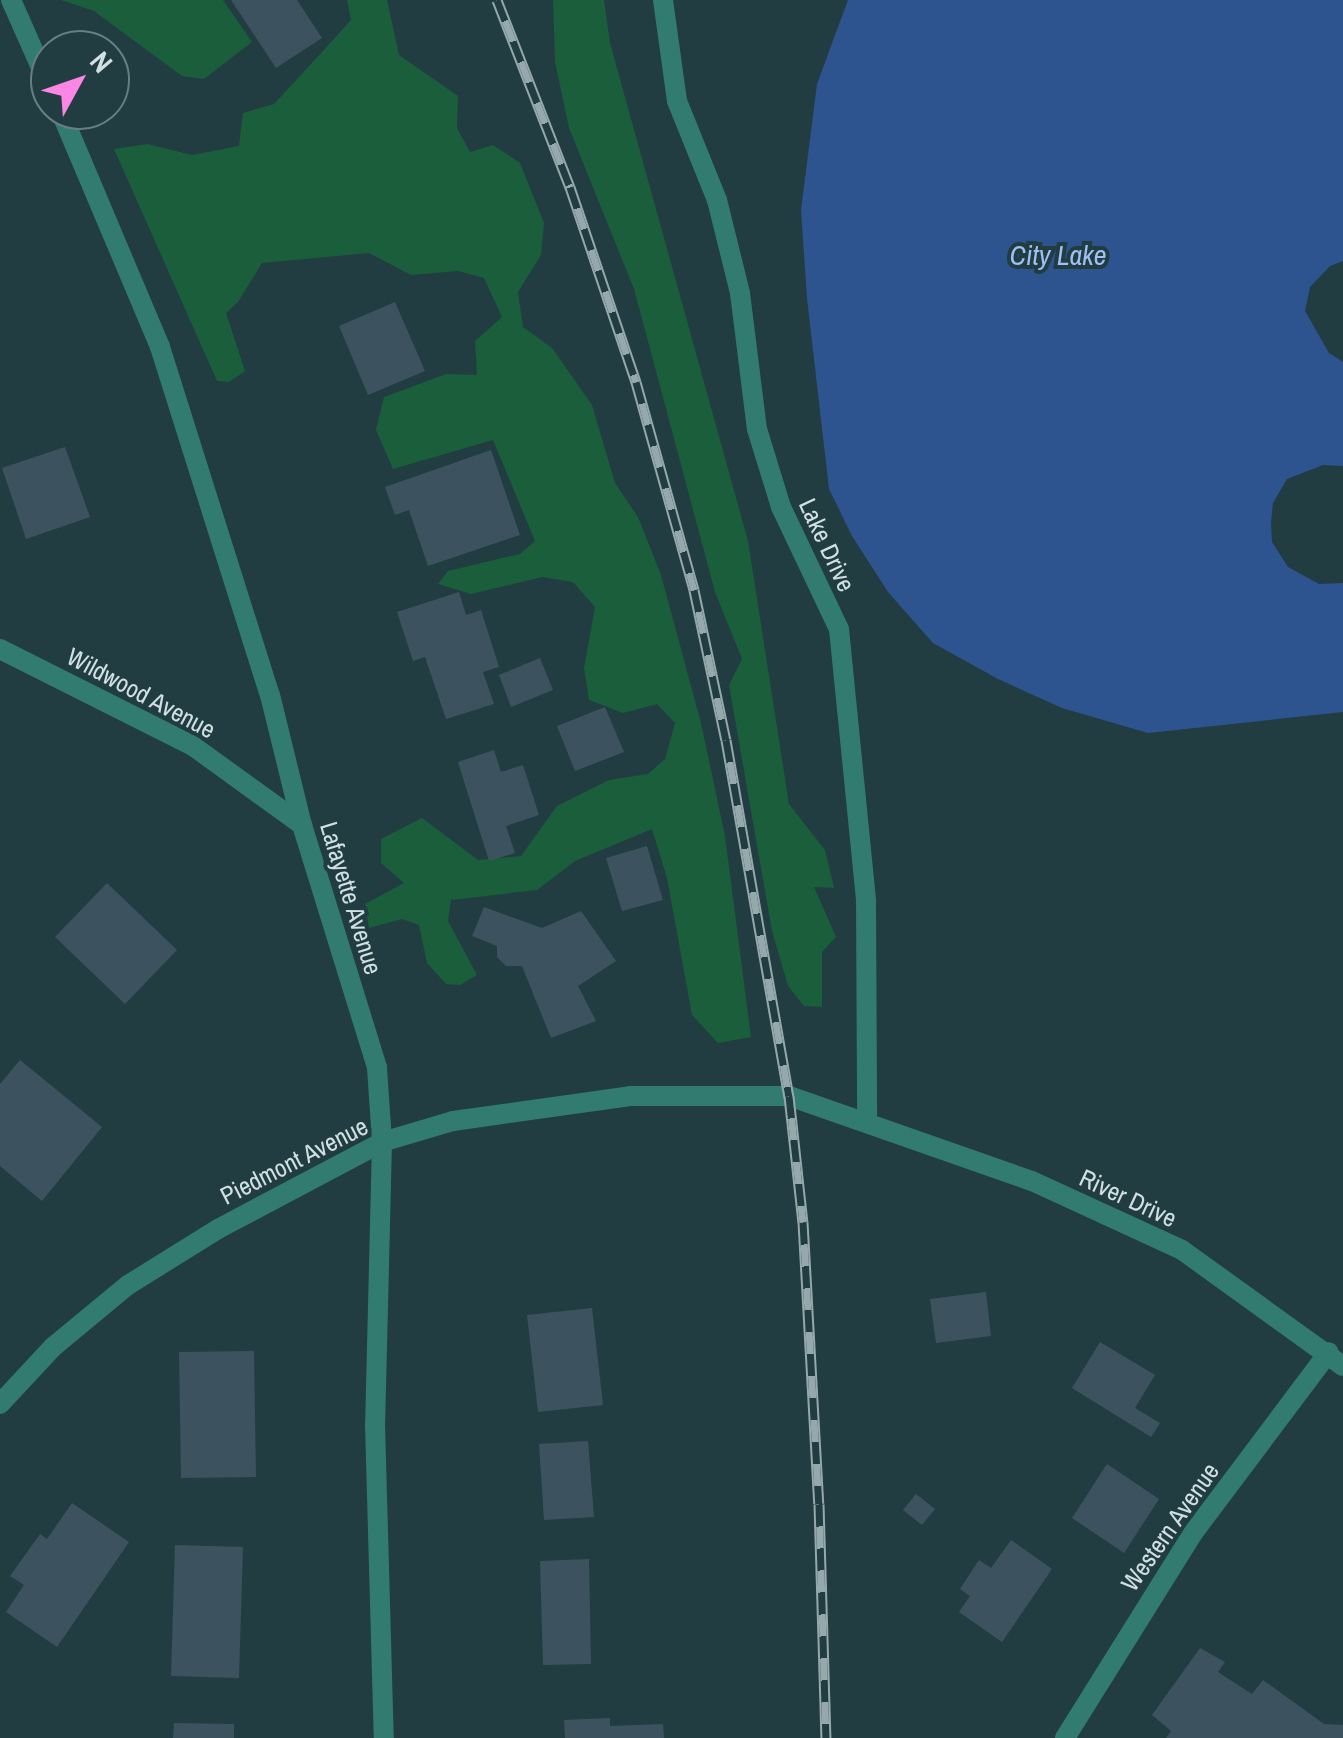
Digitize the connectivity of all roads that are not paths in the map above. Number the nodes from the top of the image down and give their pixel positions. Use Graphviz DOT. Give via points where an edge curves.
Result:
graph roads {
  1 [pos="11,0"];
  2 [pos="662,0"];
  3 [pos="30,43"];
  4 [pos="68,130"];
  5 [pos="0,649"];
  6 [pos="302,826"];
  7 [pos="866,1124"];
  8 [pos="382,1142"];
  9 [pos="1336,1359"];
  10 [pos="0,1404"];
  11 [pos="384,1738"];
  12 [pos="1064,1738"];
  1 -- 3 [label="street"];
  2 -- 7 [label="street, Lake Drive" via="677,101 718,200 740,294 757,428 781,507 839,630 866,901"];
  4 -- 6 [label="street, Lafayette Avenue" via="160,348 270,695"];
  5 -- 6 [label="street, Wildwood Avenue" via="193,746"];
  6 -- 8 [label="street, Lafayette Avenue" via="377,1068"];
  7 -- 8 [label="street, Piedmont Avenue" via="789,1096 630,1096 453,1121"];
  7 -- 9 [label="street, River Drive" via="1032,1182 1182,1250"];
  8 -- 10 [label="street, Piedmont Avenue" via="218,1229 128,1286 53,1347"];
  8 -- 11 [label="street, Lafayette Avenue" via="375,1424"];
  9 -- 12 [label="street, Western Avenue" via="1193,1533"];
}
